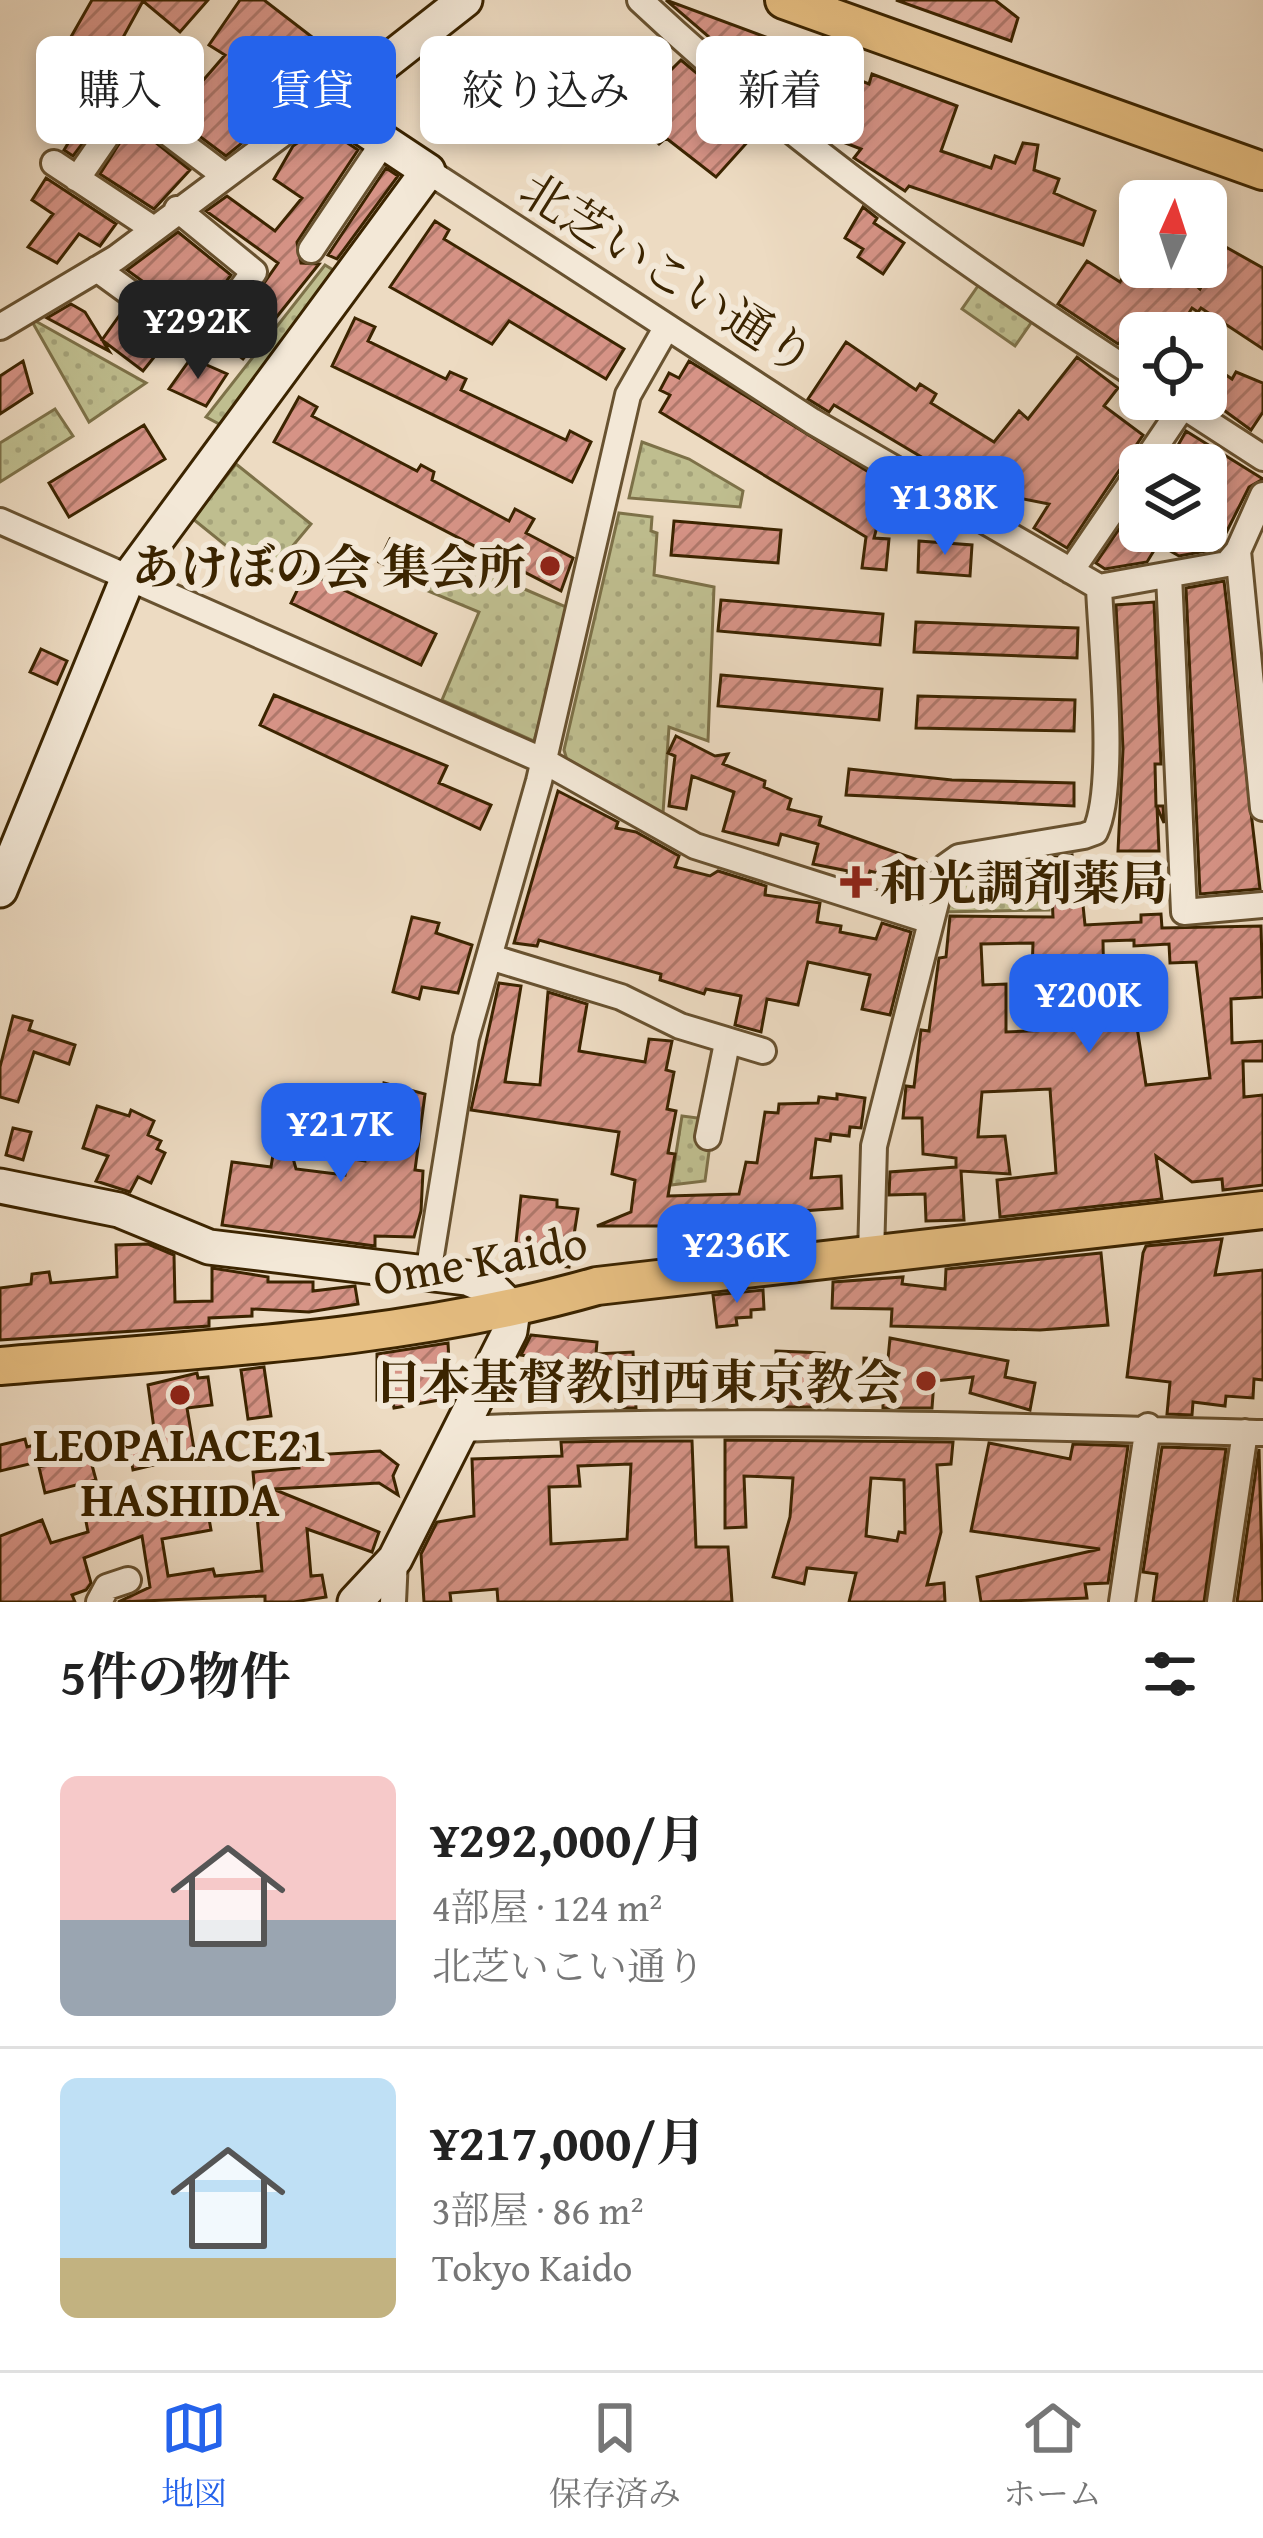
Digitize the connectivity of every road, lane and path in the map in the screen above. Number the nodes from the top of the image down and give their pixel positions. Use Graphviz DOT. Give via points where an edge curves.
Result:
graph roads {
  1 [pos="465,0"];
  2 [pos="640,0"];
  3 [pos="784,0"];
  4 [pos="396,54"];
  5 [pos="101,144"];
  6 [pos="183,144"];
  7 [pos="268,144"];
  8 [pos="382,144"];
  9 [pos="391,144"];
  10 [pos="54,163"];
  11 [pos="428,171"];
  12 [pos="1263,172"];
  13 [pos="225,176"];
  14 [pos="77,179"];
  15 [pos="177,209"];
  16 [pos="152,228"];
  17 [pos="311,250"];
  18 [pos="97,269"];
  19 [pos="0,328"];
  20 [pos="665,330"];
  21 [pos="1119,364"];
  22 [pos="1204,420"];
  23 [pos="1263,458"];
  24 [pos="1263,495"];
  25 [pos="1119,501"];
  26 [pos="0,521"];
  27 [pos="1238,551"];
  28 [pos="1071,571"];
  29 [pos="1169,575"];
  30 [pos="127,580"];
  31 [pos="1099,587"];
  32 [pos="544,760"];
  33 [pos="1263,808"];
  34 [pos="0,890"];
  35 [pos="1263,905"];
  36 [pos="931,921"];
  37 [pos="490,957"];
  38 [pos="727,1042"];
  39 [pos="763,1051"];
  40 [pos="707,1137"];
  41 [pos="0,1186"];
  42 [pos="1263,1210"];
  43 [pos="871,1255"];
  44 [pos="428,1274"];
  45 [pos="513,1310"];
  46 [pos="0,1366"];
  47 [pos="1148,1426"];
  48 [pos="462,1430"];
  49 [pos="1254,1432"];
  50 [pos="395,1559"];
  51 [pos="128,1580"];
  52 [pos="100,1602"];
  53 [pos="355,1602"];
  54 [pos="393,1602"];
  55 [pos="1122,1602"];
  56 [pos="1220,1602"];
  1 -- 4 [label="street"];
  2 -- 21 [label="street" via="856,179"];
  3 -- 12 [label="main road"];
  5 -- 14 [label="street"];
  6 -- 13 [label="street"];
  7 -- 13 [label="street"];
  8 -- 17 [label="street"];
  9 -- 11 [label="street"];
  10 -- 14 [label="street"];
  11 -- 20 [label="street, 北芝いこい通り"];
  11 -- 30 [label="street"];
  13 -- 15 [label="street"];
  14 -- 16 [label="street"];
  15 -- 16 [label="street"];
  15 -- 18 [label="street" via="254,272 200,344"];
  16 -- 18 [label="street"];
  18 -- 19 [label="street"];
  20 -- 28 [label="street, 北芝いこい通り"];
  20 -- 32 [label="street" via="628,395"];
  22 -- 23 [label="street"];
  24 -- 27 [label="street"];
  25 -- 28 [label="street"];
  26 -- 30 [label="street"];
  27 -- 29 [label="street" via="1227,564"];
  27 -- 33 [label="street"];
  28 -- 31 [label="street, 北芝いこい通り"];
  29 -- 31 [label="street"];
  29 -- 35 [label="street" via="1184,912"];
  30 -- 32 [label="street"];
  30 -- 34 [label="street"];
  31 -- 36 [label="street" via="1104,769 1095,832 959,857 945,867"];
  32 -- 36 [label="street" via="694,846"];
  32 -- 37 [label="street"];
  36 -- 43 [label="street" via="874,1146"];
  37 -- 38 [label="street" via="621,997"];
  37 -- 44 [label="street" via="453,1094"];
  38 -- 39 [label="street"];
  38 -- 40 [label="street"];
  41 -- 44 [label="street" via="119,1210 209,1247"];
  42 -- 43 [label="main road, Ome Kaido"];
  43 -- 45 [label="main road, Ome Kaido" via="596,1286"];
  44 -- 45 [label="street" via="478,1281"];
  45 -- 46 [label="main road, Ome Kaido"];
  45 -- 48 [label="street"];
  47 -- 48 [label="street" via="638,1421"];
  47 -- 49 [label="street"];
  47 -- 55 [label="street"];
  48 -- 50 [label="street"];
  49 -- 56 [label="street"];
  50 -- 53 [label="street"];
  50 -- 54 [label="street"];
  51 -- 52 [label="street" via="107,1587"];
}
